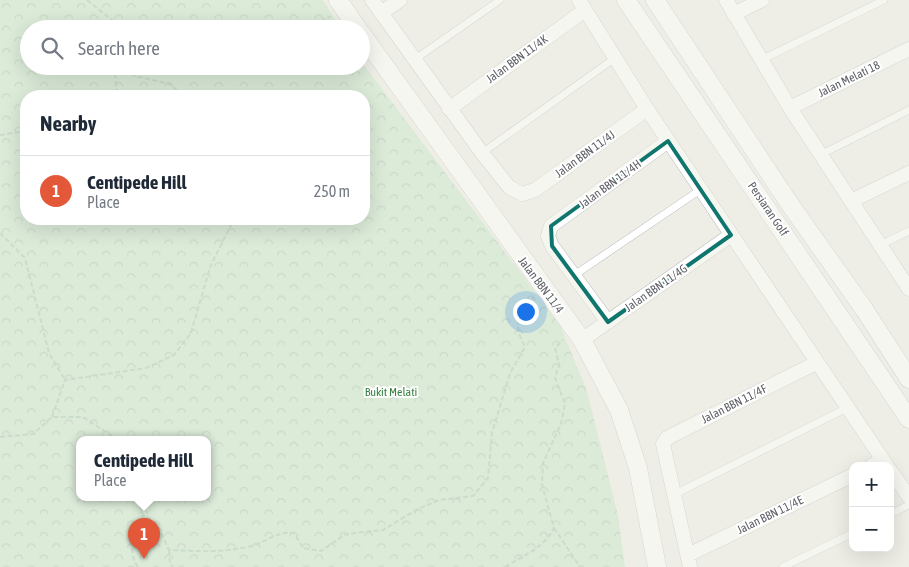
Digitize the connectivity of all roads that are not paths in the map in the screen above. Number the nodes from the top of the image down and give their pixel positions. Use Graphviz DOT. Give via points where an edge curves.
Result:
graph roads {
  1 [pos="372,0"];
  2 [pos="400,0"];
  3 [pos="500,0"];
  4 [pos="626,0"];
  5 [pos="655,0"];
  6 [pos="726,0"];
  7 [pos="762,0"];
  8 [pos="884,0"];
  9 [pos="342,5"];
  10 [pos="582,5"];
  11 [pos="381,13"];
  12 [pos="734,14"];
  13 [pos="352,20"];
  14 [pos="370,47"];
  15 [pos="909,50"];
  16 [pos="615,58"];
  17 [pos="760,60"];
  18 [pos="413,61"];
  19 [pos="790,108"];
  20 [pos="449,109"];
  21 [pos="646,109"];
  22 [pos="909,110"];
  23 [pos="668,141"];
  24 [pos="482,153"];
  25 [pos="822,154"];
  26 [pos="909,173"];
  27 [pos="700,190"];
  28 [pos="851,201"];
  29 [pos="909,231"];
  30 [pos="731,235"];
  31 [pos="880,246"];
  32 [pos="573,276"];
  33 [pos="909,289"];
  34 [pos="608,322"];
  35 [pos="578,335"];
  36 [pos="816,363"];
  37 [pos="909,379"];
  38 [pos="847,408"];
  39 [pos="909,419"];
  40 [pos="881,462"];
  41 [pos="849,477"];
  42 [pos="894,479"];
  43 [pos="673,495"];
  44 [pos="909,498"];
  45 [pos="909,505"];
  46 [pos="894,512"];
  47 [pos="849,535"];
  48 [pos="689,561"];
  49 [pos="657,567"];
  50 [pos="783,567"];
  1 -- 11 [label="street"];
  2 -- 11 [label="street"];
  3 -- 18 [label="lane"];
  4 -- 39 [label="street, Persiaran Golf"];
  5 -- 37 [label="street, Persiaran Golf"];
  6 -- 12 [label="street"];
  7 -- 12 [label="street"];
  8 -- 17 [label="lane"];
  9 -- 13 [label="street"];
  10 -- 16 [label="street"];
  10 -- 20 [label="street, Jalan BBN 11/4K"];
  11 -- 18 [label="street"];
  12 -- 17 [label="street"];
  14 -- 35 [label="street, Jalan BBN 11/4"];
  15 -- 19 [label="street, Jalan Melati 18"];
  16 -- 21 [label="street"];
  16 -- 24 [label="lane"];
  17 -- 19 [label="street"];
  18 -- 20 [label="street"];
  19 -- 25 [label="street"];
  20 -- 24 [label="street"];
  21 -- 23 [label="street"];
  21 -- 24 [label="street, Jalan BBN 11/4J" via="535,190 522,194 509,187"];
  22 -- 25 [label="lane"];
  23 -- 27 [label="street"];
  23 -- 32 [label="street, Jalan BBN 11/4H" via="551,226 548,236 552,246"];
  25 -- 28 [label="street"];
  26 -- 28 [label="street"];
  27 -- 30 [label="street"];
  27 -- 32 [label="lane"];
  28 -- 31 [label="street"];
  29 -- 31 [label="lane"];
  30 -- 34 [label="street, Jalan BBN 11/4G"];
  30 -- 36 [label="street"];
  31 -- 33 [label="street"];
  32 -- 34 [label="street"];
  34 -- 35 [label="street, Jalan BBN 11/4G"];
  35 -- 49 [label="street, Jalan BBN 11/4" via="619,410 638,468"];
  36 -- 38 [label="street"];
  36 -- 43 [label="street, Jalan BBN 11/4F" via="667,438 663,453"];
  38 -- 40 [label="street"];
  38 -- 43 [label="lane"];
  41 -- 48 [label="street, Jalan BBN 11/4E"];
  42 -- 44 [label="street"];
  43 -- 48 [label="street"];
  45 -- 46 [label="lane"];
  47 -- 50 [label="lane"];
}
